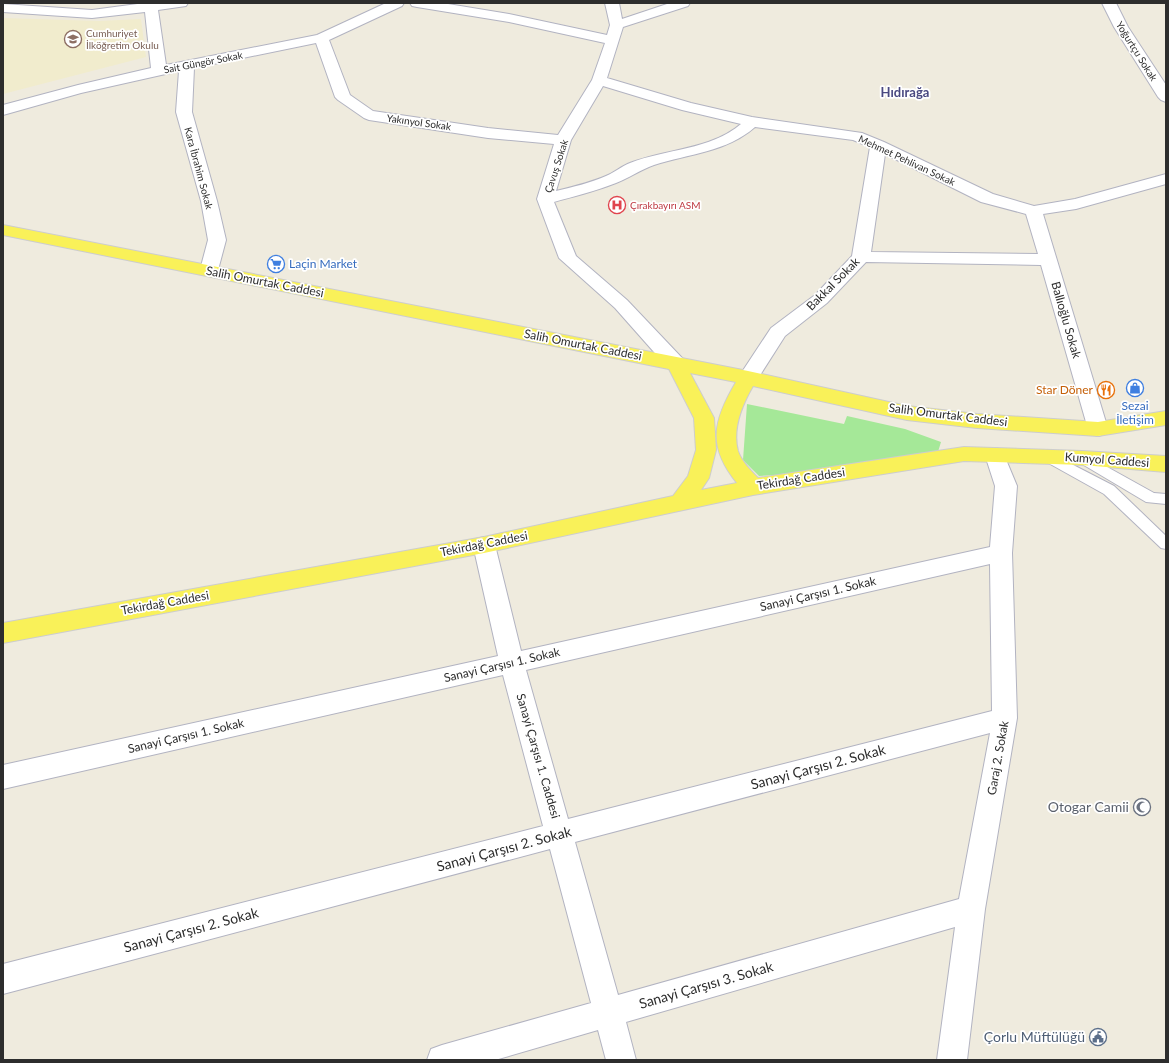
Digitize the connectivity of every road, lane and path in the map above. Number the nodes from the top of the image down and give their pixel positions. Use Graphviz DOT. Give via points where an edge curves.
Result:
graph roads {
  1 [pos="180,3"];
  2 [pos="397,3"];
  3 [pos="417,3"];
  4 [pos="612,3"];
  5 [pos="683,3"];
  6 [pos="1109,3"];
  7 [pos="152,5"];
  8 [pos="3,8"];
  9 [pos="615,33"];
  10 [pos="321,38"];
  11 [pos="187,65"];
  12 [pos="160,71"];
  13 [pos="599,80"];
  14 [pos="1166,97"];
  15 [pos="3,110"];
  16 [pos="752,122"];
  17 [pos="563,140"];
  18 [pos="878,145"];
  19 [pos="1166,179"];
  20 [pos="545,199"];
  21 [pos="1034,211"];
  22 [pos="3,230"];
  23 [pos="861,257"];
  24 [pos="1048,260"];
  25 [pos="209,270"];
  26 [pos="676,364"];
  27 [pos="748,378"];
  28 [pos="1166,418"];
  29 [pos="1098,429"];
  30 [pos="995,455"];
  31 [pos="1048,457"];
  32 [pos="1082,458"];
  33 [pos="1166,464"];
  34 [pos="752,487"];
  35 [pos="1166,499"];
  36 [pos="680,503"];
  37 [pos="1166,544"];
  38 [pos="484,545"];
  39 [pos="1001,553"];
  40 [pos="3,633"];
  41 [pos="512,663"];
  42 [pos="1005,718"];
  43 [pos="3,778"];
  44 [pos="560,834"];
  45 [pos="971,909"];
  46 [pos="3,979"];
  47 [pos="608,1013"];
  48 [pos="442,1060"];
  49 [pos="621,1060"];
  50 [pos="952,1060"];
  1 -- 7 [label="street"];
  2 -- 10 [label="street, Sait Güngör Sokak"];
  3 -- 9 [label="street"];
  4 -- 9 [label="street"];
  5 -- 9 [label="street"];
  6 -- 14 [label="street, Yoğurtçu Sokak" via="1121,27"];
  7 -- 8 [label="street" via="92,14"];
  7 -- 12 [label="street"];
  9 -- 13 [label="street, Çavuş Sokak"];
  10 -- 11 [label="street, Sait Güngör Sokak"];
  10 -- 17 [label="street, Yakınyol Sokak" via="343,97 369,115 488,133"];
  11 -- 12 [label="street, Sait Güngör Sokak"];
  11 -- 25 [label="street, Kara İbrahim Sokak" via="184,112 217,240"];
  12 -- 15 [label="street, Sait Güngör Sokak" via="78,89"];
  13 -- 16 [label="street, Mehmet Pehlivan Sokak" via="687,107"];
  13 -- 17 [label="street, Çavuş Sokak"];
  16 -- 18 [label="street, Mehmet Pehlivan Sokak" via="856,136"];
  16 -- 20 [label="street" via="745,130 702,148 635,166 608,181"];
  17 -- 20 [label="street, Çavuş Sokak"];
  18 -- 21 [label="street, Mehmet Pehlivan Sokak" via="987,198"];
  18 -- 23 [label="street, Bakkal Sokak"];
  19 -- 21 [label="street, Mehmet Pehlivan Sokak" via="1076,204"];
  20 -- 26 [label="street, Çavuş Sokak" via="568,258 621,304"];
  21 -- 24 [label="street, Ballıoğlu Sokak"];
  22 -- 25 [label="main road, Salih Omurtak Caddesi"];
  23 -- 24 [label="street"];
  23 -- 27 [label="street, Bakkal Sokak" via="821,299 778,332"];
  24 -- 29 [label="street, Ballıoğlu Sokak"];
  25 -- 26 [label="main road, Salih Omurtak Caddesi"];
  26 -- 27 [label="main road, Salih Omurtak Caddesi"];
  26 -- 36 [label="main road" via="704,418 706,450 698,478"];
  27 -- 29 [label="main road, Salih Omurtak Caddesi" via="907,413 977,421"];
  27 -- 34 [label="main road" via="734,402 727,424 728,451"];
  28 -- 29 [label="main road, Salih Omurtak Caddesi"];
  30 -- 31 [label="main road, Kumyol Caddesi"];
  30 -- 34 [label="main road, Tekirdağ Caddesi" via="964,454"];
  30 -- 39 [label="street, Garaj 2. Sokak" via="1006,486"];
  31 -- 32 [label="main road, Kumyol Caddesi"];
  31 -- 37 [label="lane" via="1109,490"];
  32 -- 33 [label="main road, Kumyol Caddesi"];
  32 -- 35 [label="lane" via="1151,498"];
  34 -- 36 [label="main road, Tekirdağ Caddesi"];
  36 -- 38 [label="main road, Tekirdağ Caddesi"];
  38 -- 40 [label="main road, Tekirdağ Caddesi"];
  38 -- 41 [label="street, Sanayi Çarşısı 1. Caddesi"];
  39 -- 41 [label="street, Sanayi Çarşısı 1. Sokak"];
  39 -- 42 [label="street, Garaj 2. Sokak"];
  41 -- 43 [label="street, Sanayi Çarşısı 1. Sokak"];
  41 -- 44 [label="street, Sanayi Çarşısı 1. Caddesi"];
  42 -- 44 [label="street, Sanayi Çarşısı 2. Sokak"];
  42 -- 45 [label="street, Garaj 2. Sokak"];
  44 -- 46 [label="street, Sanayi Çarşısı 2. Sokak"];
  44 -- 47 [label="street, Sanayi Çarşısı 1. Caddesi"];
  45 -- 47 [label="street, Sanayi Çarşısı 3. Sokak"];
  45 -- 50 [label="street, Garaj 2. Sokak"];
  47 -- 48 [label="street, Sanayi Çarşısı 3. Sokak"];
  47 -- 49 [label="street, Sanayi Çarşısı 1. Caddesi"];
}
